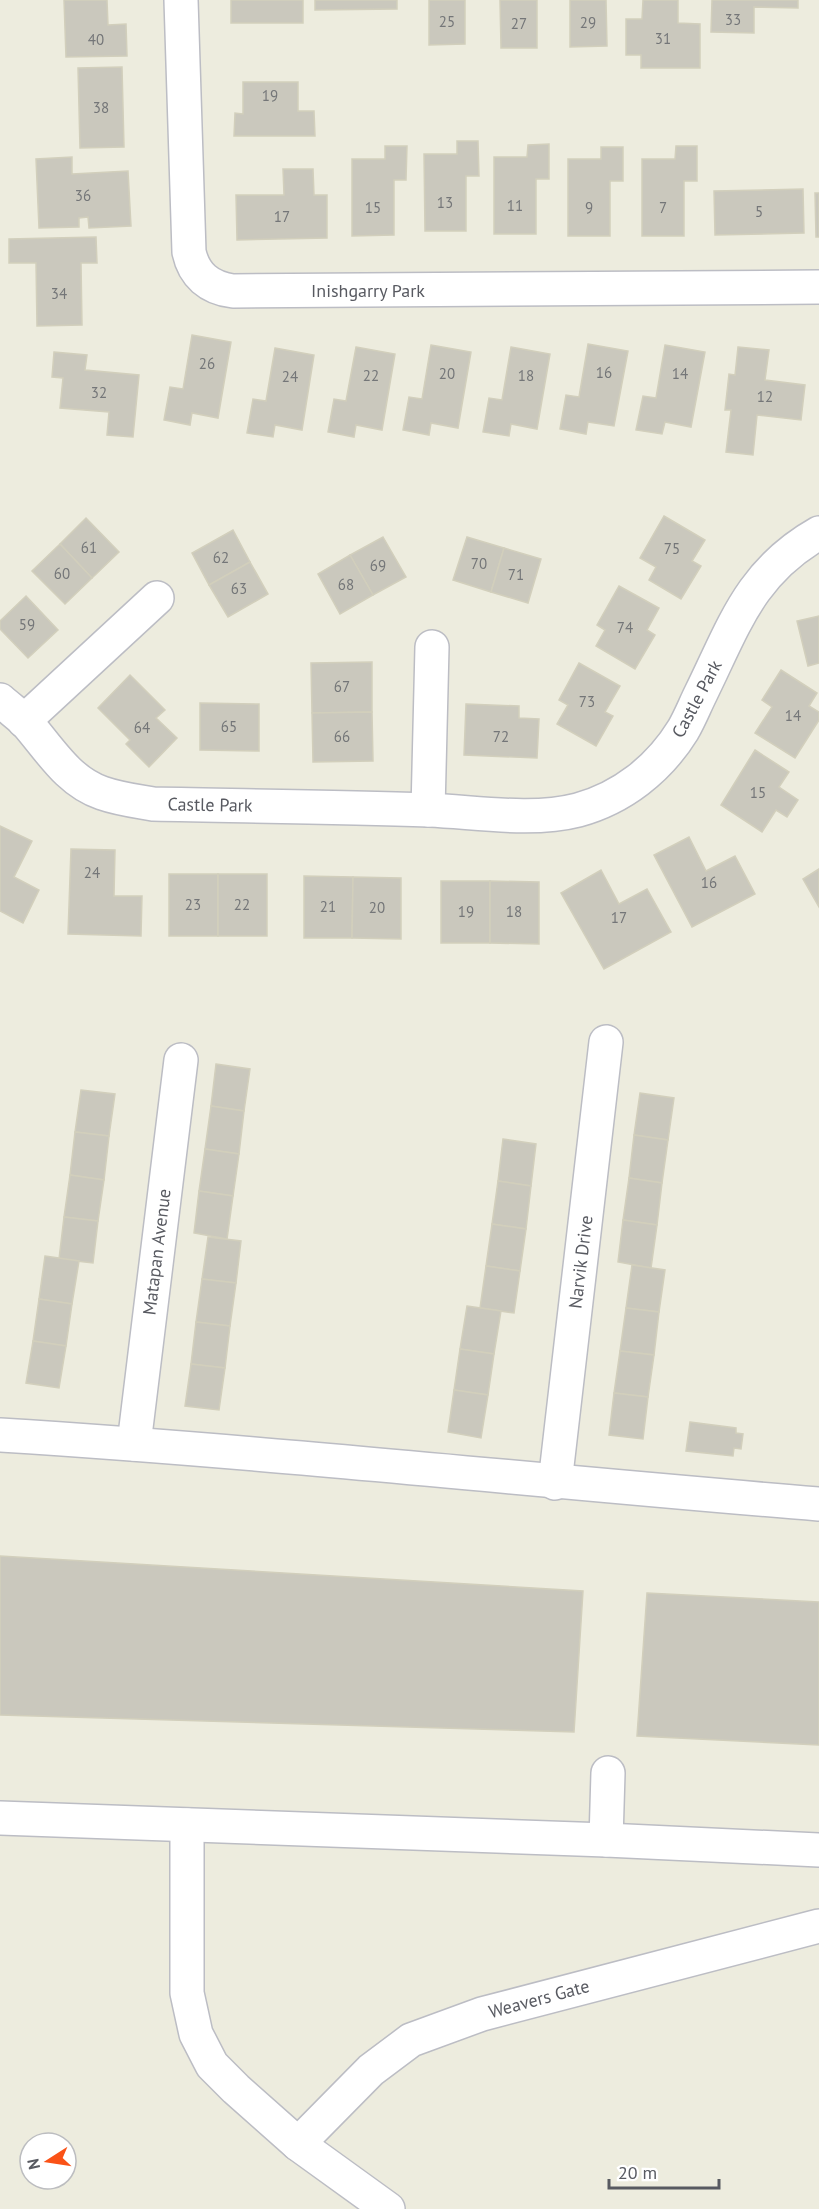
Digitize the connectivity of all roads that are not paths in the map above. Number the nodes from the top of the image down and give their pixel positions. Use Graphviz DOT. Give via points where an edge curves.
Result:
graph roads {
  1 [pos="181,0"];
  2 [pos="819,287"];
  3 [pos="819,533"];
  4 [pos="157,598"];
  5 [pos="432,647"];
  6 [pos="12,710"];
  7 [pos="428,810"];
  8 [pos="606,1042"];
  9 [pos="181,1060"];
  10 [pos="0,1435"];
  11 [pos="134,1444"];
  12 [pos="555,1483"];
  13 [pos="819,1504"];
  14 [pos="608,1773"];
  15 [pos="0,1818"];
  16 [pos="187,1825"];
  17 [pos="606,1840"];
  18 [pos="819,1850"];
  19 [pos="819,1926"];
  20 [pos="298,2144"];
  21 [pos="388,2209"];
  1 -- 2 [label="street, Inishgarry Park" via="189,252 195,271 216,287 233,291 403,291"];
  3 -- 7 [label="street, Castle Park" via="783,556 752,591 684,728 669,751 634,783 600,802 555,814"];
  4 -- 6 [label="street, Castle Park"];
  5 -- 7 [label="street"];
  6 -- 7 [label="street, Castle Park" via="70,774 87,786 123,799 153,804"];
  8 -- 12 [label="street, Narvik Drive"];
  9 -- 11 [label="street, Matapan Avenue"];
  10 -- 11 [label="street"];
  11 -- 12 [label="street"];
  12 -- 13 [label="street"];
  14 -- 17 [label="street"];
  15 -- 16 [label="street"];
  16 -- 17 [label="street"];
  16 -- 20 [label="street" via="187,1993 196,2034 212,2065"];
  17 -- 18 [label="street"];
  19 -- 20 [label="street, Weavers Gate" via="482,2014 411,2040 371,2070"];
  20 -- 21 [label="street"];
}
